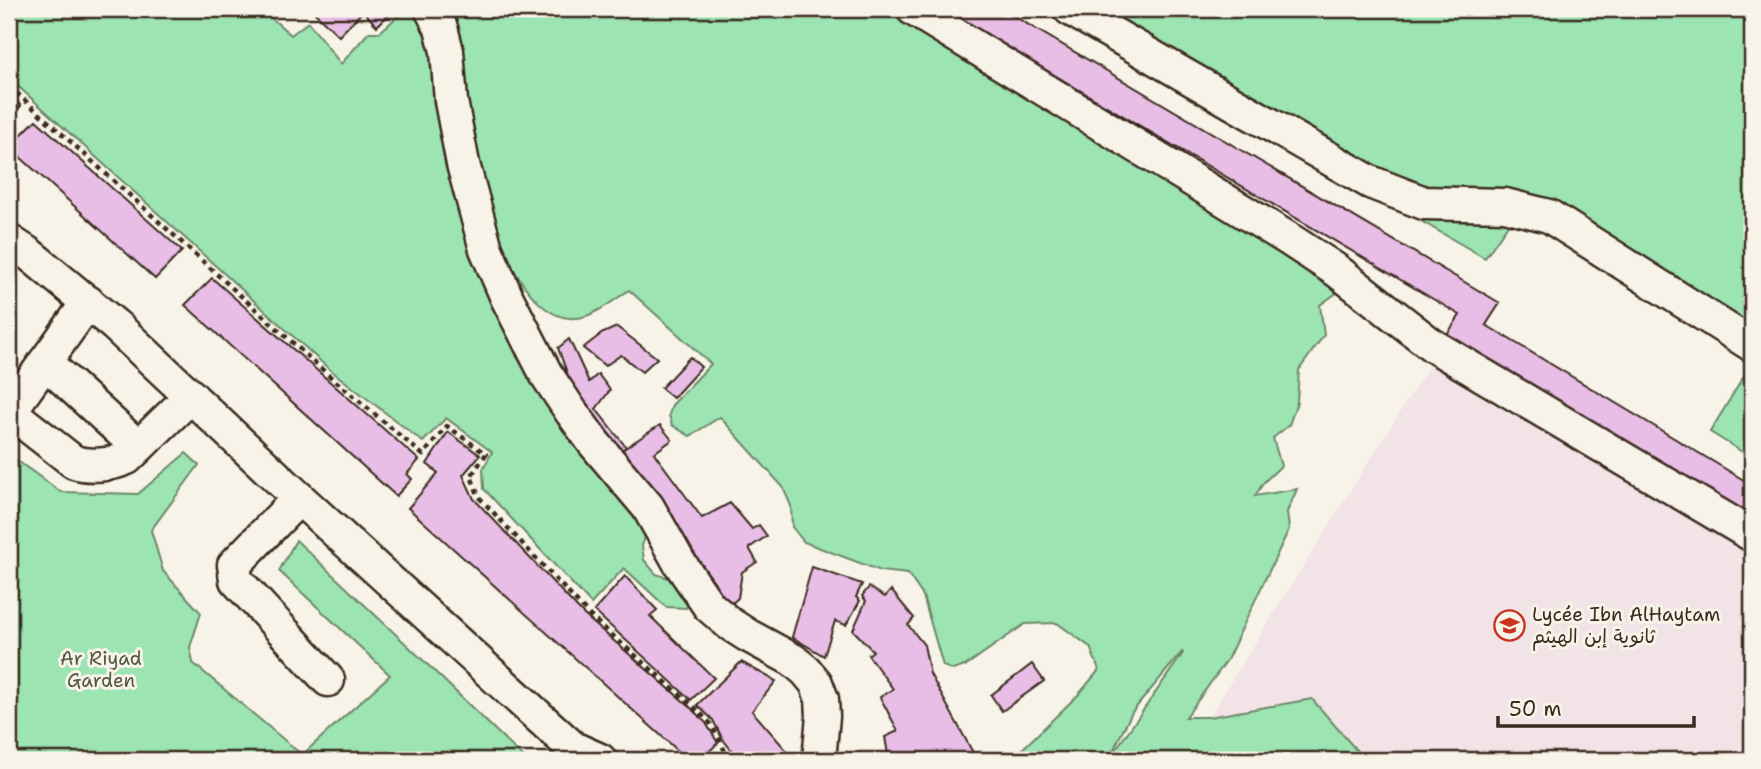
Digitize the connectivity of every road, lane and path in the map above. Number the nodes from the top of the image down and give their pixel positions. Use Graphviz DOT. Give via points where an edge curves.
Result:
graph roads {
  1 [pos="431,9"];
  2 [pos="913,9"];
  3 [pos="1070,9"];
  4 [pos="9,86"];
  5 [pos="9,241"];
  6 [pos="88,302"];
  7 [pos="1752,345"];
  8 [pos="45,362"];
  9 [pos="191,396"];
  10 [pos="138,447"];
  11 [pos="299,498"];
  12 [pos="1752,535"];
  13 [pos="328,680"];
  14 [pos="575,757"];
  15 [pos="727,760"];
  16 [pos="819,760"];
  1 -- 16 [label="street" via="447,51 461,151 485,249 507,298 570,410 648,507 709,606 738,630 793,660 816,684 823,716"];
  2 -- 12 [label="street" via="1287,238 1432,345"];
  3 -- 7 [label="street" via="1370,182 1424,203 1505,205 1549,216"];
  4 -- 15 [label="path" via="325,372 424,455 447,426 486,454 471,476 479,497 589,615 710,723"];
  5 -- 6 [label="street"];
  6 -- 8 [label="street"];
  6 -- 9 [label="street"];
  8 -- 10 [label="street"];
  8 -- 10 [label="street" via="16,403 19,419 80,464 118,462"];
  9 -- 10 [label="street"];
  9 -- 11 [label="street"];
  11 -- 13 [label="street" via="234,565 234,571 236,579"];
  11 -- 14 [label="street"];
}
